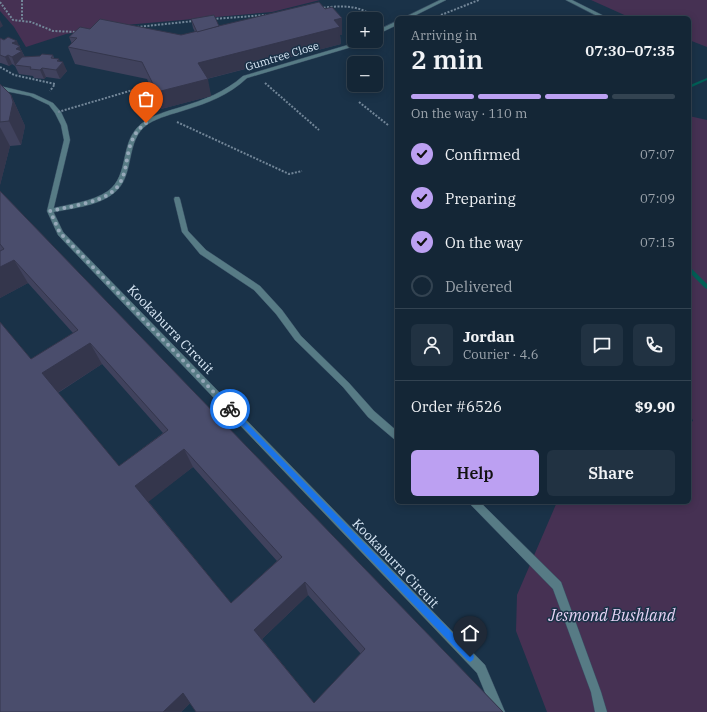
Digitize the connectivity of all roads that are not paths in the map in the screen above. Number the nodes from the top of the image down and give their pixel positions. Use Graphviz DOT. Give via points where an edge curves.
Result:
graph roads {
  1 [pos="444,0"];
  2 [pos="568,0"];
  3 [pos="410,16"];
  4 [pos="601,16"];
  5 [pos="395,24"];
  6 [pos="383,30"];
  7 [pos="347,47"];
  8 [pos="0,88"];
  9 [pos="177,199"];
  10 [pos="50,211"];
  11 [pos="395,434"];
  12 [pos="476,504"];
  13 [pos="499,712"];
  14 [pos="601,712"];
  1 -- 3 [label="street"];
  2 -- 4 [label="street"];
  5 -- 6 [label="street"];
  7 -- 10 [label="street, Gumtree Close" via="245,77 225,94 146,123 134,134 121,182 112,192"];
  8 -- 10 [label="street" via="32,95 51,104 64,125 67,140"];
  9 -- 11 [label="street" via="185,232 204,252 257,288 298,338"];
  10 -- 13 [label="street, Kookaburra Circuit" via="60,233 481,669"];
  12 -- 14 [label="street" via="557,586"];
}
